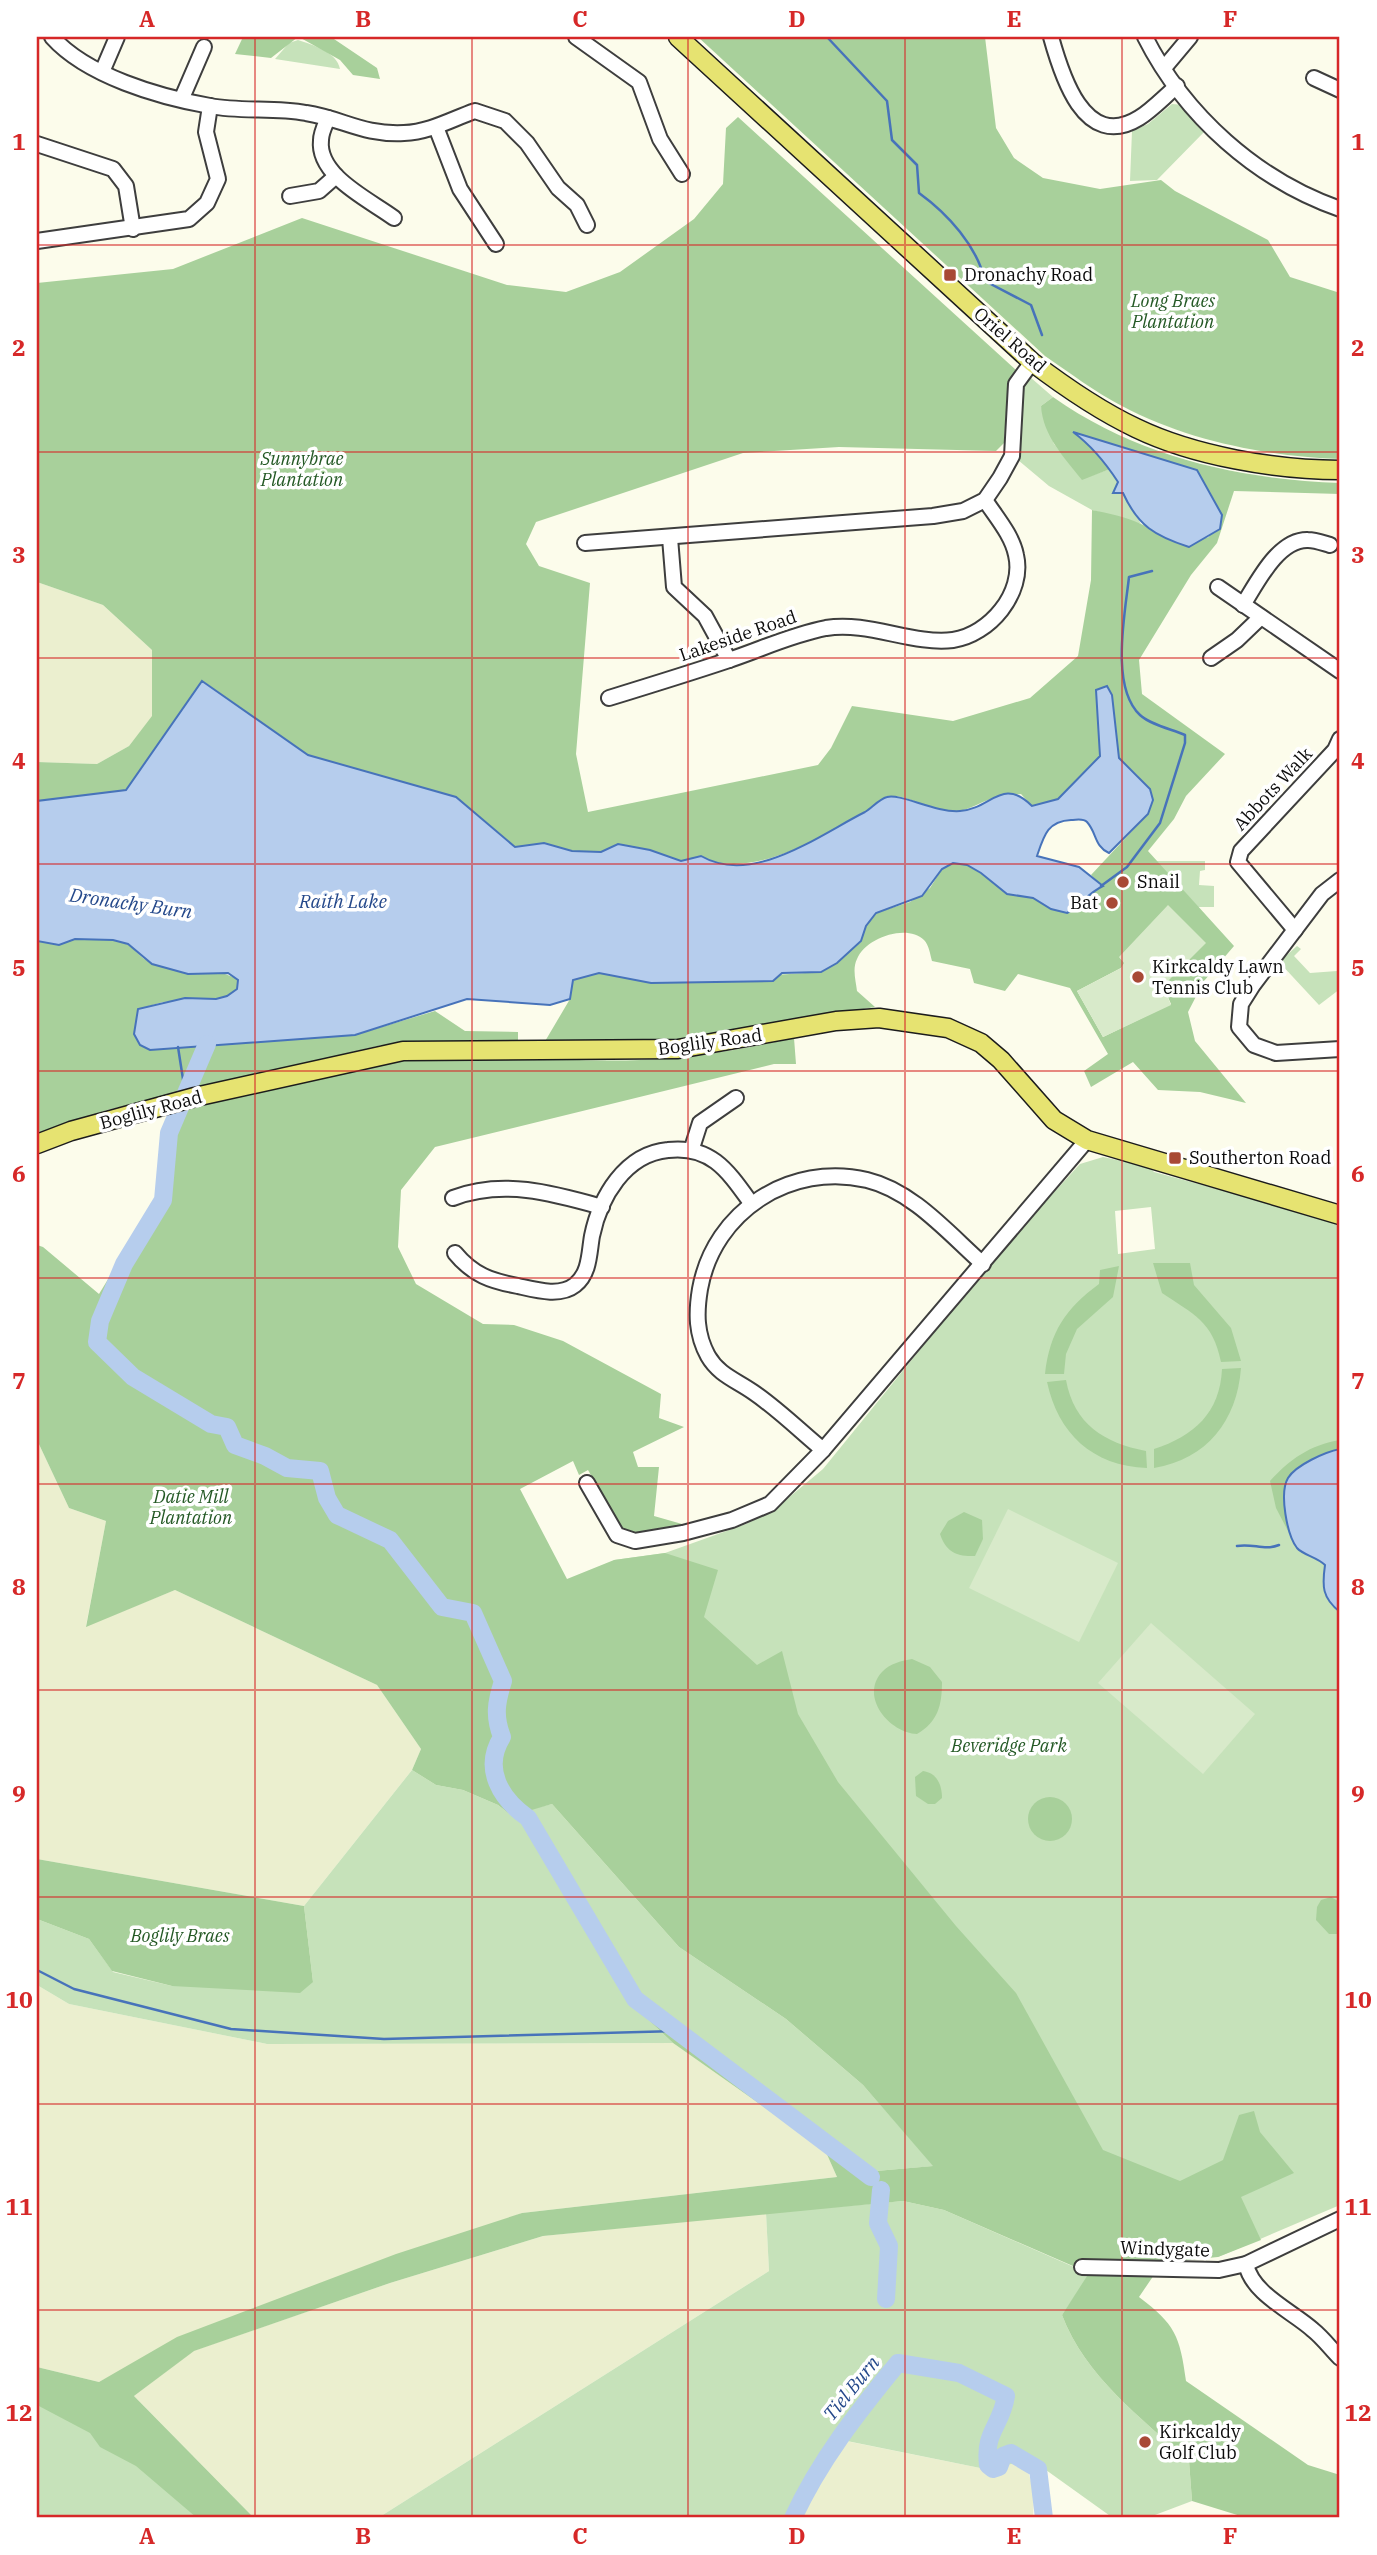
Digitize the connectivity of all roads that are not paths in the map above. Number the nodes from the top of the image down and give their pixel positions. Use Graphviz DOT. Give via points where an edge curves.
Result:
graph roads {
  1 [pos="52,37"];
  2 [pos="117,37"];
  3 [pos="576,37"];
  4 [pos="678,37"];
  5 [pos="1051,37"];
  6 [pos="1145,37"];
  7 [pos="1190,37"];
  8 [pos="204,47"];
  9 [pos="1164,68"];
  10 [pos="102,72"];
  11 [pos="1314,78"];
  12 [pos="1177,86"];
  13 [pos="1340,90"];
  14 [pos="182,98"];
  15 [pos="211,106"];
  16 [pos="328,118"];
  17 [pos="436,127"];
  18 [pos="37,144"];
  19 [pos="682,174"];
  20 [pos="336,176"];
  21 [pos="290,196"];
  22 [pos="1340,209"];
  23 [pos="394,218"];
  24 [pos="587,225"];
  25 [pos="133,229"];
  26 [pos="37,241"];
  27 [pos="496,244"];
  28 [pos="1032,362"];
  29 [pos="1340,470"];
  30 [pos="985,500"];
  31 [pos="670,538"];
  32 [pos="585,543"];
  33 [pos="1330,545"];
  34 [pos="1217,587"];
  35 [pos="1243,605"];
  36 [pos="1261,617"];
  37 [pos="1211,658"];
  38 [pos="729,660"];
  39 [pos="1340,671"];
  40 [pos="609,698"];
  41 [pos="1340,739"];
  42 [pos="1340,880"];
  43 [pos="1295,930"];
  44 [pos="1340,1049"];
  45 [pos="736,1098"];
  46 [pos="1087,1140"];
  47 [pos="37,1144"];
  48 [pos="692,1148"];
  49 [pos="453,1198"];
  50 [pos="751,1203"];
  51 [pos="602,1206"];
  52 [pos="1340,1214"];
  53 [pos="455,1253"];
  54 [pos="983,1264"];
  55 [pos="823,1450"];
  56 [pos="587,1483"];
  57 [pos="1340,2219"];
  58 [pos="1246,2264"];
  59 [pos="1082,2267"];
  60 [pos="1340,2358"];
  1 -- 10 [label="street" via="66,53"];
  2 -- 10 [label="street"];
  3 -- 19 [label="street" via="639,82 660,139"];
  4 -- 28 [label="main road, Oriel Road"];
  5 -- 12 [label="street" via="1074,101 1096,120 1111,125 1138,119"];
  6 -- 9 [label="street"];
  7 -- 9 [label="street"];
  8 -- 14 [label="street"];
  9 -- 12 [label="street"];
  10 -- 14 [label="street" via="118,81"];
  11 -- 13 [label="street"];
  12 -- 22 [label="street" via="1206,122 1243,156 1294,190"];
  14 -- 15 [label="street"];
  15 -- 16 [label="street" via="304,112"];
  15 -- 25 [label="street" via="206,132 218,179 207,203 189,219"];
  16 -- 17 [label="street" via="371,133"];
  16 -- 20 [label="street" via="321,139 323,158"];
  17 -- 24 [label="street" via="475,111 505,121 577,205"];
  17 -- 27 [label="street" via="460,189"];
  18 -- 25 [label="street" via="113,169 125,186"];
  20 -- 21 [label="street" via="319,191"];
  20 -- 23 [label="street"];
  25 -- 26 [label="street"];
  28 -- 29 [label="main road, Oriel Road" via="1081,398 1138,429 1221,457"];
  28 -- 30 [label="street" via="1016,384 1008,454"];
  30 -- 31 [label="street" via="963,511 933,516"];
  30 -- 38 [label="street, Lakeside Road" via="1017,557 1015,584 1006,606 977,631 953,640 830,627 763,645"];
  31 -- 32 [label="street"];
  31 -- 38 [label="street" via="674,587 705,616"];
  33 -- 35 [label="street" via="1306,540 1288,548 1268,566"];
  34 -- 35 [label="street"];
  35 -- 36 [label="street"];
  36 -- 37 [label="street"];
  36 -- 39 [label="street"];
  38 -- 40 [label="street, Lakeside Road"];
  41 -- 43 [label="street, Abbots Walk" via="1335,750 1241,851 1238,862"];
  42 -- 43 [label="street" via="1322,894"];
  43 -- 44 [label="street" via="1241,1004 1240,1027 1254,1045 1276,1053"];
  45 -- 48 [label="street" via="699,1123"];
  46 -- 47 [label="main road, Boglily Road" via="1054,1120 981,1043 948,1028 880,1018 836,1021 678,1049 402,1051 195,1097"];
  46 -- 52 [label="main road, Boglily Road"];
  46 -- 54 [label="street"];
  48 -- 50 [label="street" via="726,1169"];
  48 -- 51 [label="street" via="664,1150 633,1163 619,1175"];
  49 -- 51 [label="street" via="473,1190 507,1188 541,1190"];
  50 -- 54 [label="street" via="805,1179 831,1176 870,1181 915,1203"];
  50 -- 55 [label="street" via="724,1231 708,1262 697,1314 700,1337 720,1372 752,1391"];
  51 -- 53 [label="street" via="586,1271 574,1286 550,1292 489,1281 467,1268"];
  54 -- 55 [label="street"];
  55 -- 56 [label="street" via="770,1504 732,1520 635,1541 617,1535"];
  57 -- 58 [label="street, Windygate"];
  58 -- 59 [label="street, Windygate" via="1219,2270"];
  58 -- 60 [label="street" via="1248,2275"];
}
